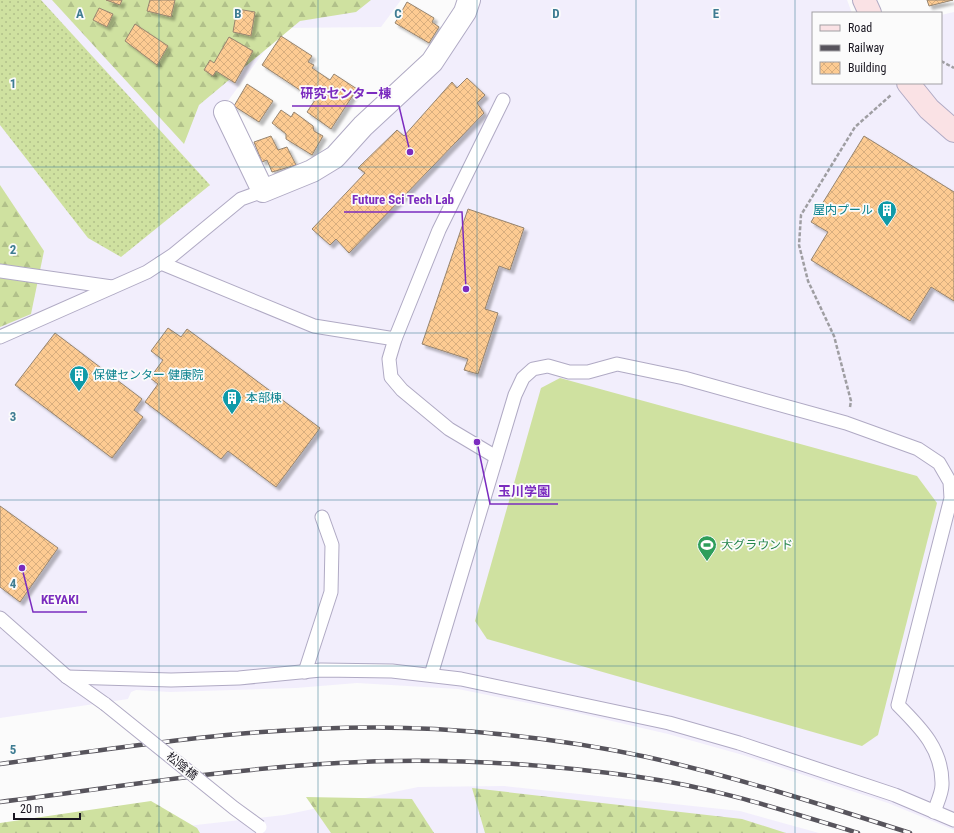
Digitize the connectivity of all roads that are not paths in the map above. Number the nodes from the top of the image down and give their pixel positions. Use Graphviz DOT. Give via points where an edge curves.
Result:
graph roads {
  1 [pos="469,0"];
  2 [pos="864,0"];
  3 [pos="870,12"];
  4 [pos="902,87"];
  5 [pos="503,100"];
  6 [pos="225,112"];
  7 [pos="954,131"];
  8 [pos="263,191"];
  9 [pos="161,263"];
  10 [pos="0,271"];
  11 [pos="112,287"];
  12 [pos="0,337"];
  13 [pos="395,339"];
  14 [pos="496,457"];
  15 [pos="322,517"];
  16 [pos="0,618"];
  17 [pos="305,672"];
  18 [pos="431,675"];
  19 [pos="67,677"];
  20 [pos="934,812"];
  21 [pos="954,820"];
  22 [pos="264,830"];
  1 -- 8 [label="street" via="465,12 432,62 363,126 334,157 312,171"];
  2 -- 3 [label="street"];
  4 -- 7 [label="street" via="930,108"];
  5 -- 13 [label="lane" via="438,230"];
  6 -- 8 [label="street"];
  8 -- 9 [label="lane" via="241,199"];
  9 -- 11 [label="lane"];
  9 -- 13 [label="lane" via="314,326"];
  10 -- 11 [label="lane"];
  11 -- 12 [label="lane"];
  13 -- 14 [label="lane" via="389,359 391,377 402,390 449,429"];
  14 -- 18 [label="lane"];
  14 -- 20 [label="lane" via="515,395 523,378 533,369 548,366 570,372 588,372 617,364 684,378 846,423 918,449 940,463 950,482 951,498 898,705 923,730 940,760 942,786"];
  15 -- 17 [label="lane" via="332,545 331,592"];
  16 -- 19 [label="lane, 松陰橋"];
  17 -- 18 [label="lane" via="392,671"];
  17 -- 19 [label="lane" via="239,678 172,680"];
  18 -- 20 [label="lane" via="492,685 669,723 896,795"];
  19 -- 22 [label="lane, 松陰橋, bridge"];
  20 -- 21 [label="lane"];
}
